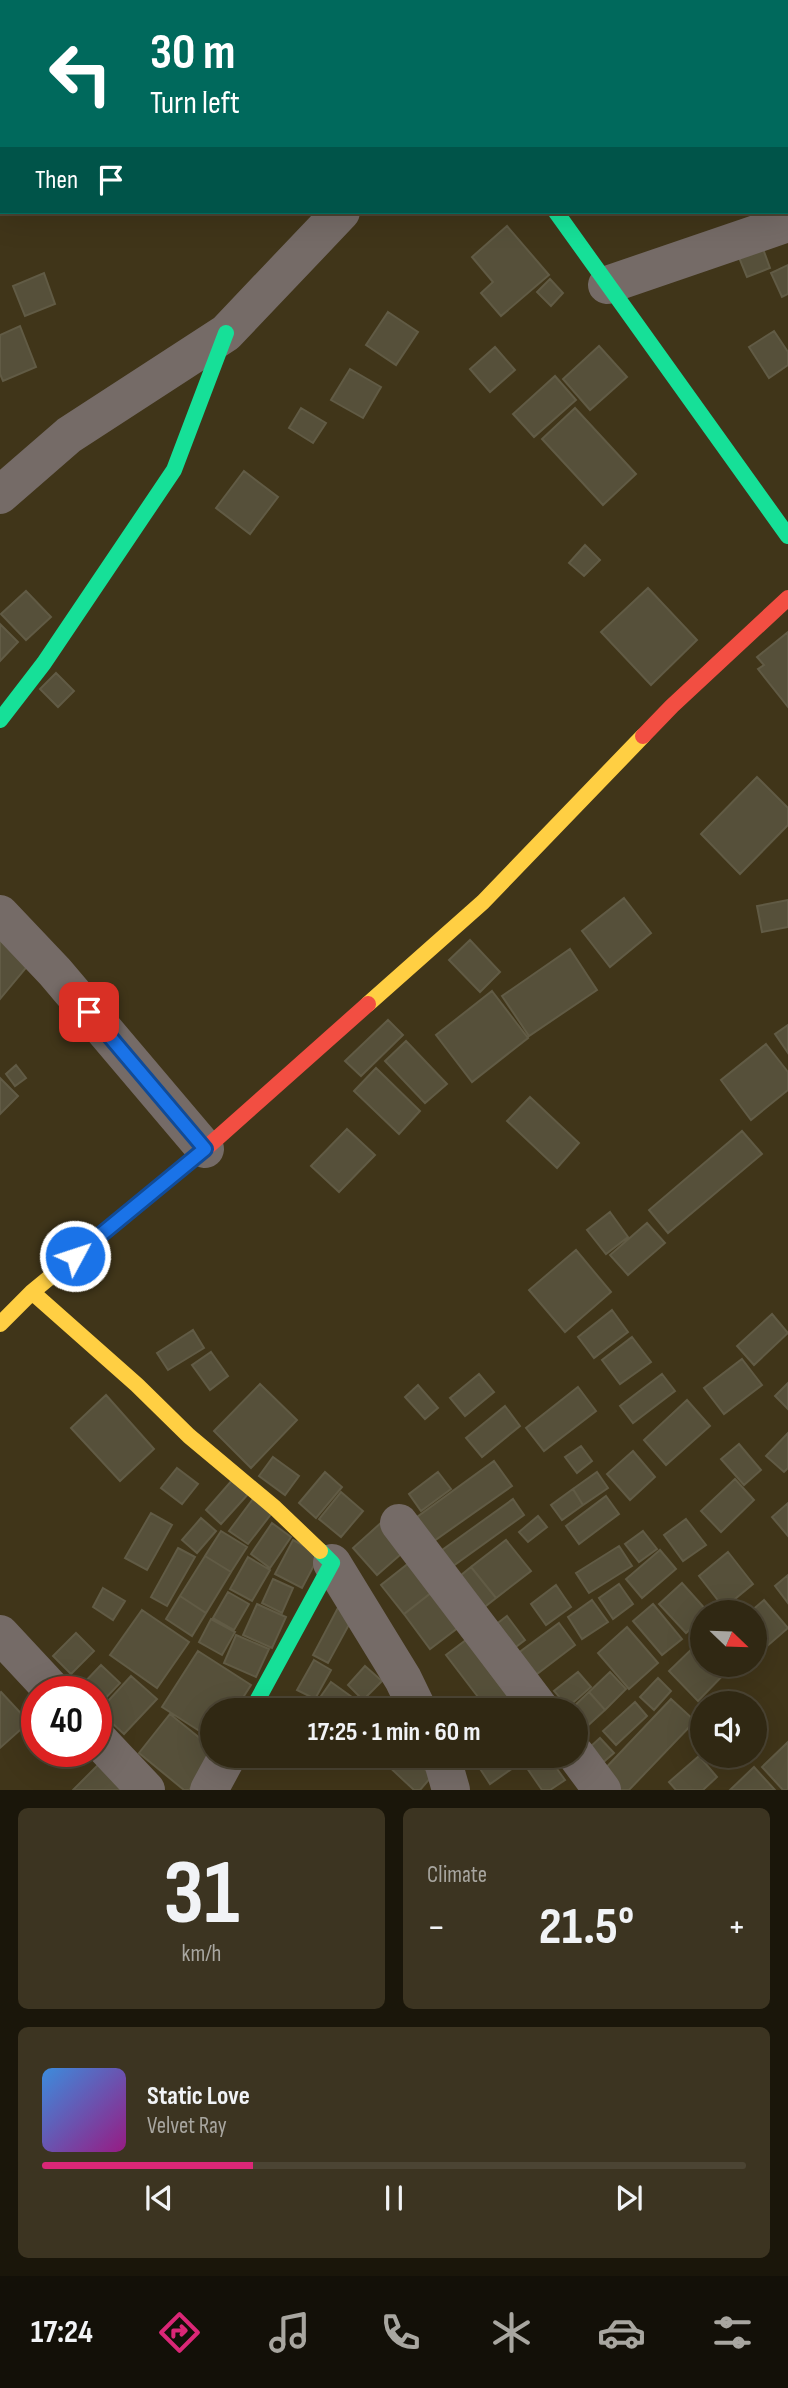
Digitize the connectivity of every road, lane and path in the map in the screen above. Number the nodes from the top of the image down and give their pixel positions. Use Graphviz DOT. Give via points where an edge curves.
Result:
graph roads {
  1 [pos="339,214"];
  2 [pos="557,214"];
  3 [pos="788,223"];
  4 [pos="607,285"];
  5 [pos="226,333"];
  6 [pos="0,495"];
  7 [pos="788,537"];
  8 [pos="788,598"];
  9 [pos="0,720"];
  10 [pos="0,914"];
  11 [pos="205,1149"];
  12 [pos="32,1292"];
  13 [pos="0,1324"];
  14 [pos="400,1523"];
  15 [pos="332,1563"];
  16 [pos="0,1634"];
  17 [pos="39,1676"];
  18 [pos="259,1698"];
  19 [pos="412,1698"];
  20 [pos="532,1698"];
  21 [pos="112,1754"];
  22 [pos="221,1768"];
  23 [pos="445,1768"];
  24 [pos="586,1768"];
  25 [pos="146,1790"];
  26 [pos="209,1790"];
  27 [pos="451,1790"];
  28 [pos="602,1790"];
  1 -- 5 [label="street"];
  2 -- 4 [label="street"];
  3 -- 4 [label="street"];
  4 -- 7 [label="street"];
  5 -- 6 [label="street" via="69,435"];
  5 -- 9 [label="street" via="174,470 44,663"];
  8 -- 11 [label="street" via="673,706 483,902"];
  10 -- 11 [label="street"];
  11 -- 12 [label="street"];
  12 -- 13 [label="street"];
  12 -- 15 [label="street"];
  14 -- 20 [label="street"];
  15 -- 18 [label="street"];
  15 -- 19 [label="street"];
  16 -- 17 [label="street"];
  21 -- 25 [label="street"];
  22 -- 26 [label="street"];
  23 -- 27 [label="street"];
  24 -- 28 [label="street"];
}
